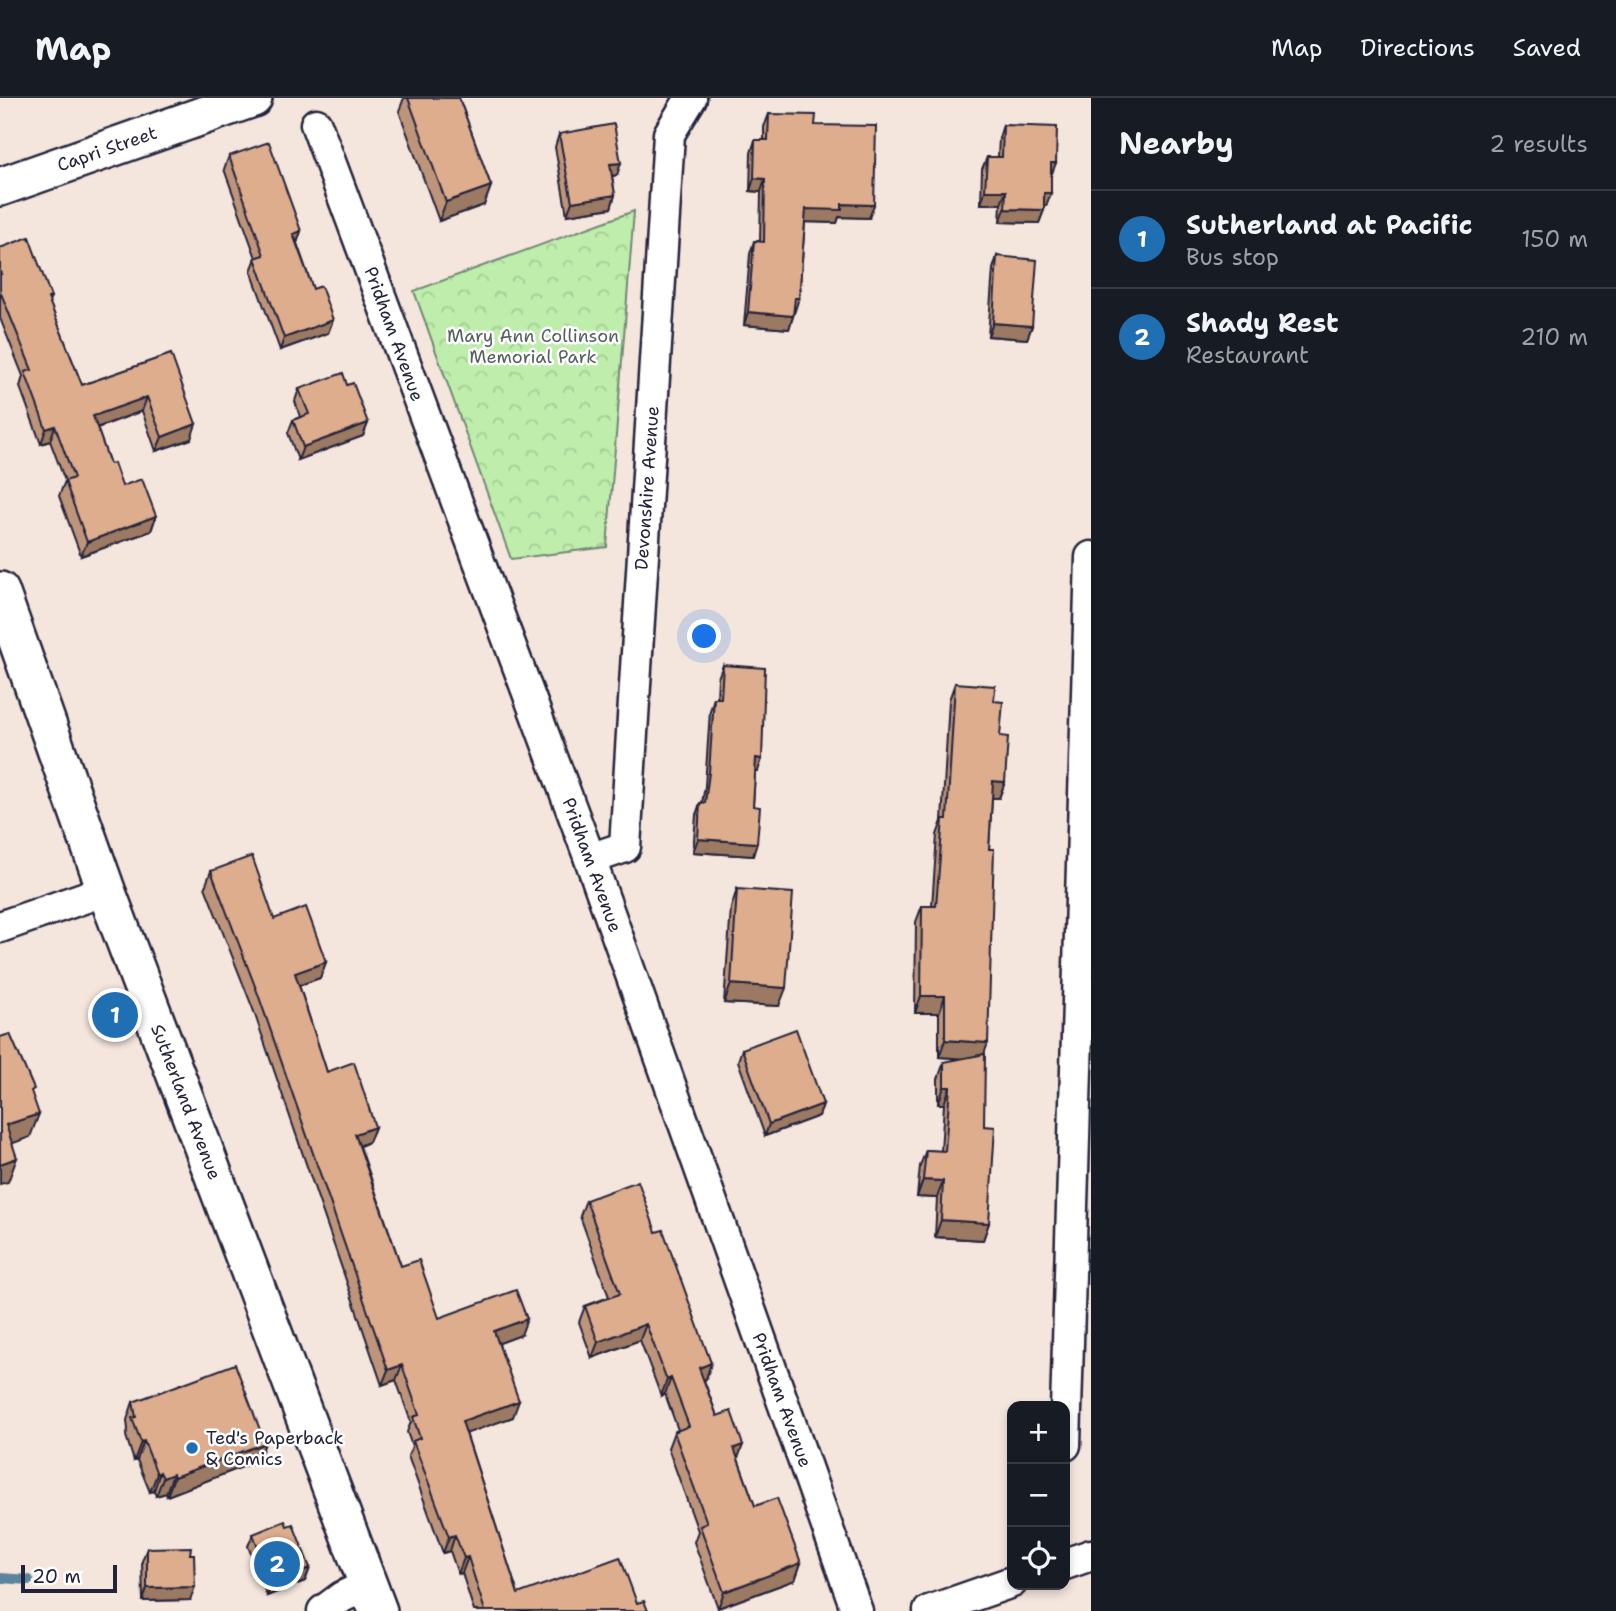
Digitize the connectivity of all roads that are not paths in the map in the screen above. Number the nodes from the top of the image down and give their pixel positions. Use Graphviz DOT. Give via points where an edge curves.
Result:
graph roads {
  1 [pos="253,98"];
  2 [pos="691,98"];
  3 [pos="316,124"];
  4 [pos="0,187"];
  5 [pos="1091,557"];
  6 [pos="0,591"];
  7 [pos="590,859"];
  8 [pos="106,890"];
  9 [pos="0,927"];
  10 [pos="1066,1401"];
  11 [pos="1091,1555"];
  12 [pos="1070,1562"];
  13 [pos="1007,1584"];
  14 [pos="373,1598"];
  15 [pos="323,1611"];
  16 [pos="857,1611"];
  17 [pos="929,1611"];
  1 -- 4 [label="street, Capri Street"];
  2 -- 7 [label="street, Devonshire Avenue" via="669,134 625,847"];
  3 -- 7 [label="street, Pridham Avenue"];
  5 -- 10 [label="street"];
  6 -- 8 [label="street, Sutherland Avenue"];
  7 -- 16 [label="street, Pridham Avenue"];
  8 -- 9 [label="street"];
  8 -- 14 [label="street, Sutherland Avenue"];
  11 -- 12 [label="street"];
  13 -- 17 [label="street"];
  14 -- 15 [label="street" via="342,1597"];
}
